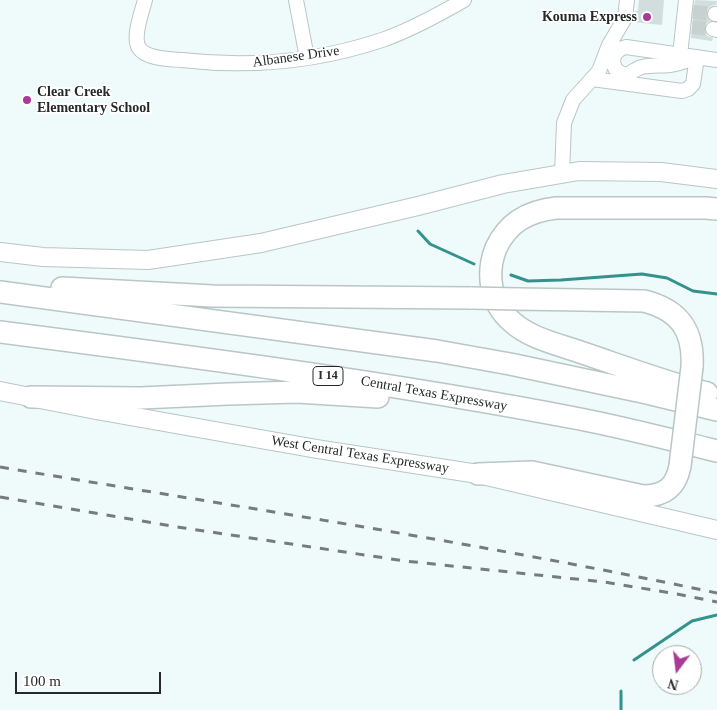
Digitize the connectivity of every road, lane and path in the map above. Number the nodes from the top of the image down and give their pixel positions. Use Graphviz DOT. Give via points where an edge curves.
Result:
graph roads {
  1 [pos="145,0"];
  2 [pos="296,0"];
  3 [pos="464,0"];
  4 [pos="627,0"];
  5 [pos="688,8"];
  6 [pos="680,55"];
  7 [pos="697,57"];
  8 [pos="306,58"];
  9 [pos="717,60"];
  10 [pos="592,79"];
  11 [pos="562,174"];
  12 [pos="717,179"];
  13 [pos="717,209"];
  14 [pos="0,252"];
  15 [pos="0,280"];
  16 [pos="0,292"];
  17 [pos="0,332"];
  18 [pos="0,391"];
  19 [pos="717,396"];
  20 [pos="30,397"];
  21 [pos="717,410"];
  22 [pos="581,419"];
  23 [pos="717,451"];
  24 [pos="478,474"];
  25 [pos="717,530"];
  1 -- 8 [label="street, Albanese Drive" via="136,39 146,54 247,64"];
  2 -- 8 [label="street"];
  3 -- 8 [label="street, Albanese Drive" via="435,17 382,39"];
  4 -- 10 [label="street" via="625,18"];
  5 -- 6 [label="street"];
  6 -- 7 [label="street"];
  6 -- 7 [label="street" via="626,47 616,53 613,64 621,73 627,74 642,67 671,65"];
  7 -- 9 [label="street"];
  7 -- 10 [label="street" via="693,84 682,91"];
  10 -- 11 [label="street" via="574,100 564,123"];
  11 -- 12 [label="main road" via="579,171 661,172"];
  11 -- 14 [label="main road" via="502,184 261,243 148,260 42,257"];
  13 -- 19 [label="highway" via="542,209 517,221 500,239 490,279 496,302 511,322 522,330"];
  15 -- 24 [label="highway, bridge" via="66,288 213,296 644,301 668,310 678,319 691,342 692,367 680,466 675,483 669,489 662,494 643,496 532,472"];
  16 -- 21 [label="highway" via="510,364"];
  17 -- 22 [label="highway, Central Texas Expressway / I 14" via="314,374"];
  18 -- 20 [label="main road, West Central Texas Expressway"];
  20 -- 22 [label="highway" via="141,398 297,392 402,399 537,422"];
  20 -- 24 [label="main road, West Central Texas Expressway"];
  22 -- 23 [label="highway, Central Texas Expressway / I 14"];
  24 -- 25 [label="main road, West Central Texas Expressway"];
}
